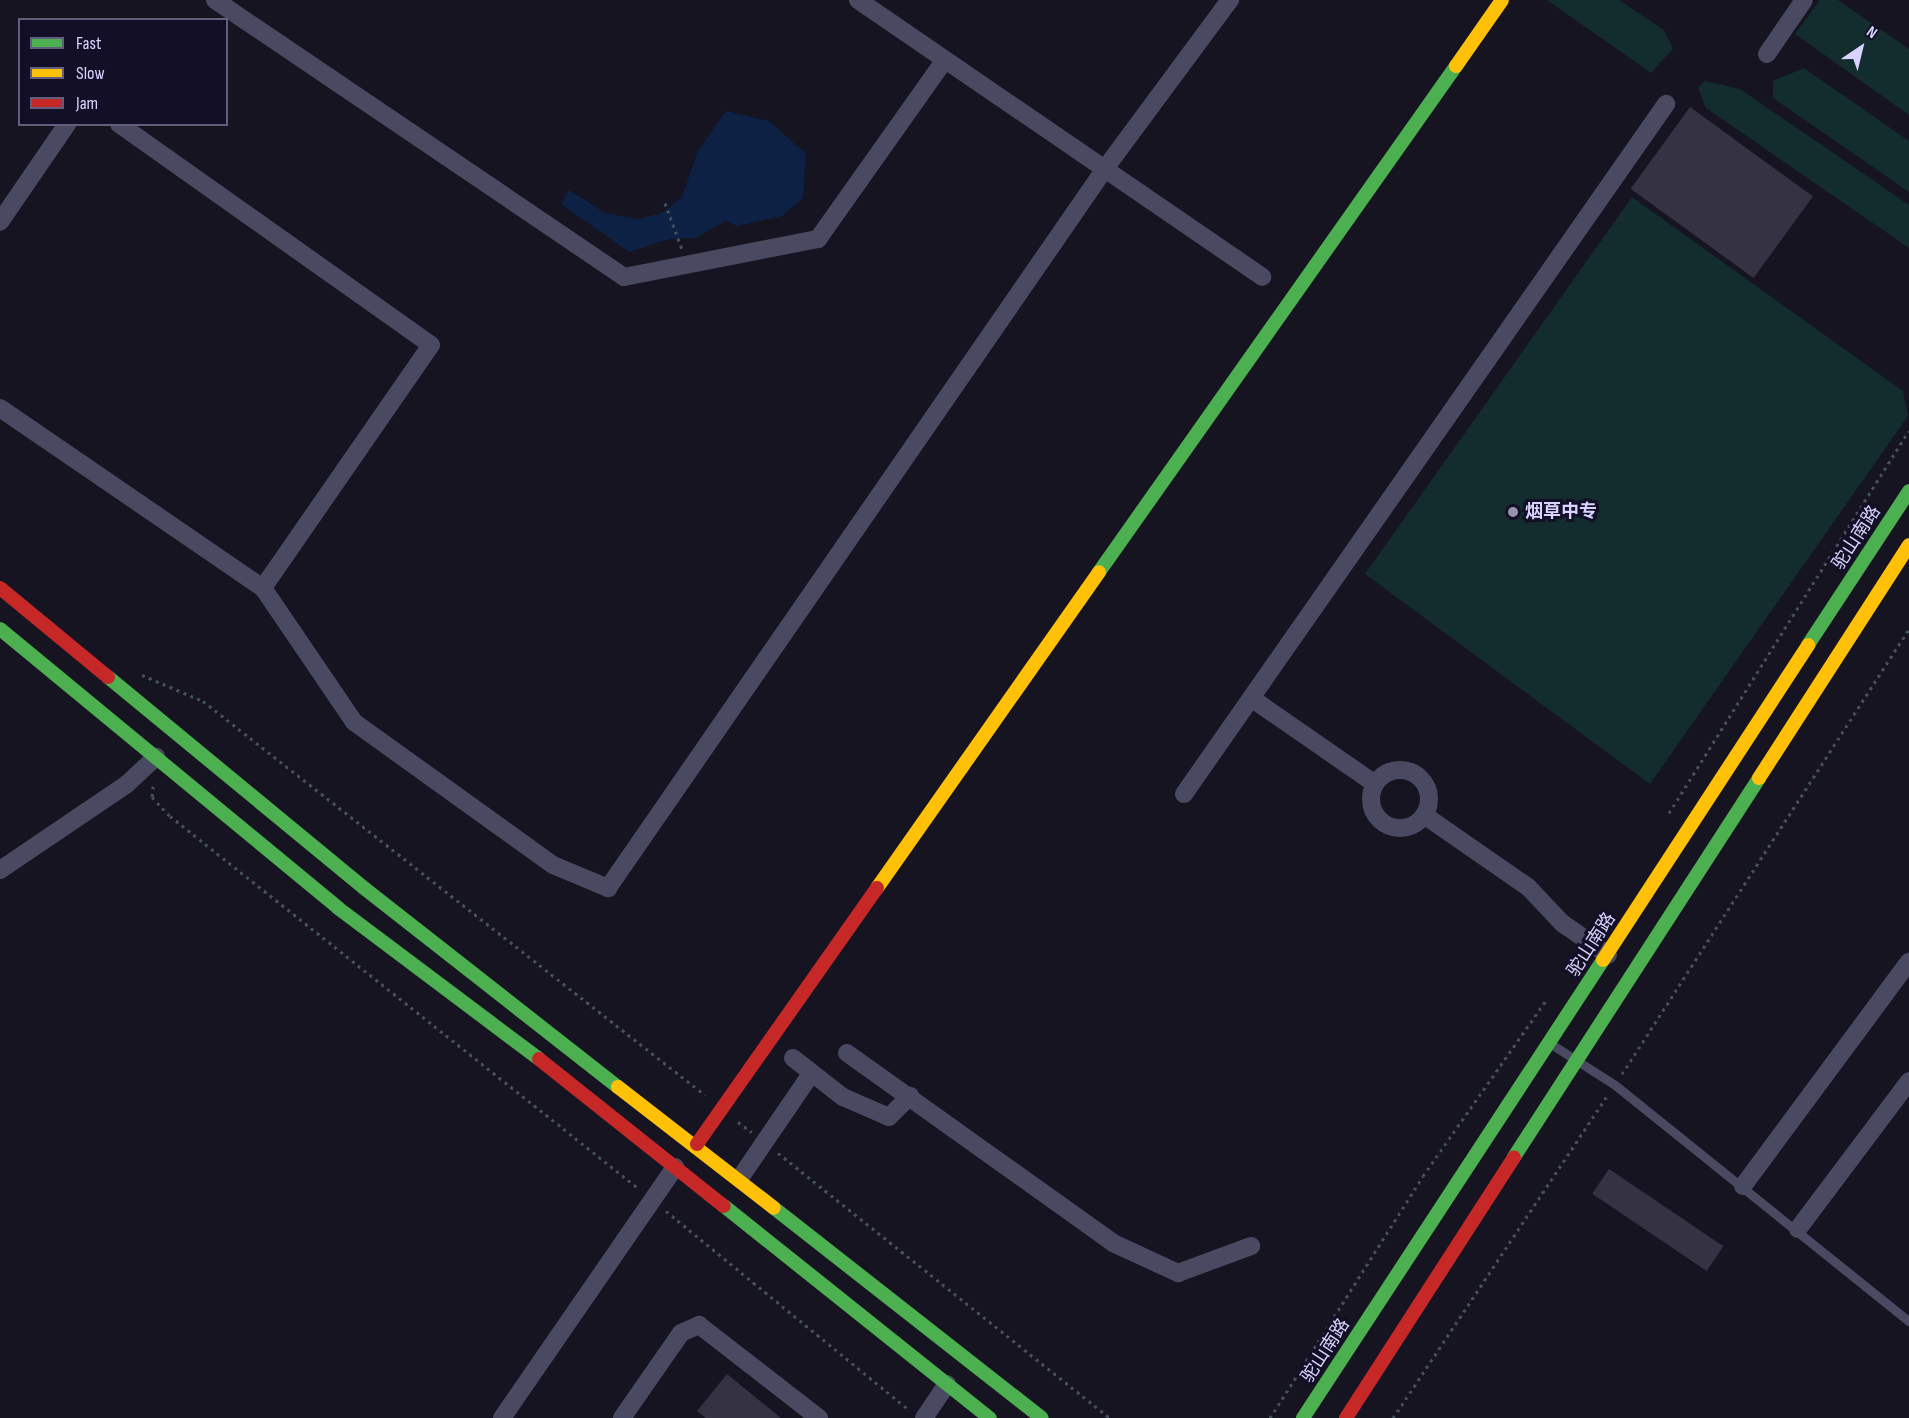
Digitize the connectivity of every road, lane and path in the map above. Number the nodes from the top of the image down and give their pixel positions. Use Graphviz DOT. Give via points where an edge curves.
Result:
graph roads {
  1 [pos="215,0"];
  2 [pos="858,0"];
  3 [pos="1230,0"];
  4 [pos="1502,0"];
  5 [pos="1804,0"];
  6 [pos="1767,54"];
  7 [pos="944,61"];
  8 [pos="1666,104"];
  9 [pos="65,126"];
  10 [pos="122,126"];
  11 [pos="1104,170"];
  12 [pos="664,203"];
  13 [pos="0,222"];
  14 [pos="689,264"];
  15 [pos="1262,278"];
  16 [pos="0,408"];
  17 [pos="1909,491"];
  18 [pos="1909,545"];
  19 [pos="0,588"];
  20 [pos="263,588"];
  21 [pos="0,629"];
  22 [pos="1909,629"];
  23 [pos="140,674"];
  24 [pos="1251,698"];
  25 [pos="156,757"];
  26 [pos="1375,784"];
  27 [pos="1184,794"];
  28 [pos="1424,815"];
  29 [pos="0,870"];
  30 [pos="1608,955"];
  31 [pos="1909,962"];
  32 [pos="1550,1043"];
  33 [pos="847,1053"];
  34 [pos="793,1058"];
  35 [pos="1577,1060"];
  36 [pos="811,1074"];
  37 [pos="1909,1082"];
  38 [pos="1615,1085"];
  39 [pos="910,1096"];
  40 [pos="725,1111"];
  41 [pos="697,1144"];
  42 [pos="767,1145"];
  43 [pos="675,1167"];
  44 [pos="740,1178"];
  45 [pos="1743,1186"];
  46 [pos="652,1200"];
  47 [pos="1798,1229"];
  48 [pos="1251,1246"];
  49 [pos="1909,1321"];
  50 [pos="947,1384"];
  51 [pos="502,1418"];
  52 [pos="622,1418"];
  53 [pos="819,1418"];
  54 [pos="919,1418"];
  55 [pos="924,1418"];
  56 [pos="990,1418"];
  57 [pos="1042,1418"];
  58 [pos="1110,1418"];
  59 [pos="1304,1418"];
  60 [pos="1346,1418"];
  61 [pos="1393,1418"];
  1 -- 14 [label="street" via="624,277"];
  2 -- 7 [label="street"];
  3 -- 11 [label="street"];
  4 -- 40 [label="main road"];
  5 -- 6 [label="street"];
  7 -- 11 [label="street"];
  7 -- 14 [label="street" via="818,240"];
  8 -- 24 [label="street"];
  9 -- 13 [label="street"];
  10 -- 20 [label="street" via="431,345"];
  11 -- 15 [label="street"];
  11 -- 20 [label="street" via="608,888 553,865 354,722"];
  12 -- 14 [label="path"];
  16 -- 20 [label="street"];
  17 -- 30 [label="main road, 驼山南路"];
  18 -- 35 [label="main road"];
  19 -- 41 [label="main road" via="355,881"];
  21 -- 25 [label="main road"];
  22 -- 38 [label="path"];
  23 -- 40 [label="path" via="203,701"];
  24 -- 26 [label="street"];
  24 -- 27 [label="street"];
  25 -- 29 [label="street" via="127,784"];
  25 -- 43 [label="main road" via="338,908"];
  25 -- 46 [label="path" via="152,797 170,816"];
  26 -- 28 [label="street" via="1371,805 1381,822 1409,827"];
  26 -- 28 [label="street" via="1396,770 1414,774 1429,797"];
  28 -- 30 [label="street" via="1528,887 1562,923"];
  30 -- 32 [label="main road, 驼山南路"];
  31 -- 45 [label="street"];
  32 -- 35 [label="lane"];
  32 -- 59 [label="main road, 驼山南路"];
  33 -- 39 [label="street"];
  34 -- 36 [label="street"];
  35 -- 38 [label="lane"];
  35 -- 60 [label="main road"];
  36 -- 39 [label="street" via="889,1117"];
  36 -- 42 [label="street"];
  37 -- 47 [label="street"];
  38 -- 45 [label="lane"];
  38 -- 61 [label="path"];
  39 -- 48 [label="street" via="1113,1242 1178,1273"];
  40 -- 41 [label="main road"];
  40 -- 42 [label="path"];
  41 -- 44 [label="main road"];
  42 -- 44 [label="street"];
  42 -- 58 [label="path"];
  43 -- 46 [label="street"];
  43 -- 50 [label="main road"];
  44 -- 57 [label="main road"];
  45 -- 47 [label="lane"];
  46 -- 51 [label="street"];
  46 -- 54 [label="path"];
  47 -- 49 [label="lane"];
  50 -- 55 [label="street"];
  50 -- 56 [label="main road"];
  52 -- 53 [label="street" via="681,1333 699,1325"];
}
